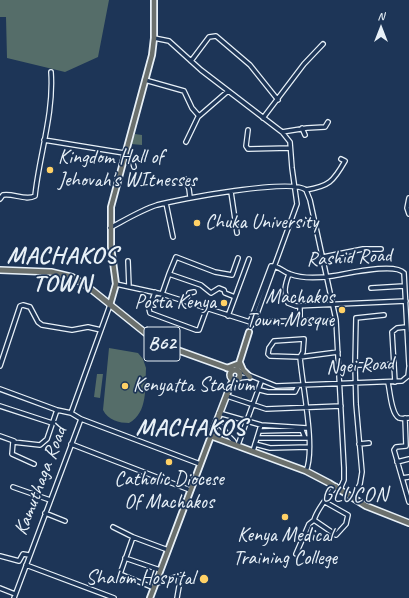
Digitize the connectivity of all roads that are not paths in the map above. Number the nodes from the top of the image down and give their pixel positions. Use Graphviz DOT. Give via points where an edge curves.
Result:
graph roads {
  1 [pos="154,0"];
  2 [pos="154,38"];
  3 [pos="323,44"];
  4 [pos="191,61"];
  5 [pos="52,72"];
  6 [pos="145,80"];
  7 [pos="228,91"];
  8 [pos="278,100"];
  9 [pos="199,116"];
  10 [pos="264,118"];
  11 [pos="328,122"];
  12 [pos="302,128"];
  13 [pos="248,130"];
  14 [pos="282,132"];
  15 [pos="304,135"];
  16 [pos="44,140"];
  17 [pos="186,142"];
  18 [pos="290,148"];
  19 [pos="124,154"];
  20 [pos="341,159"];
  21 [pos="134,167"];
  22 [pos="185,179"];
  23 [pos="294,186"];
  24 [pos="306,190"];
  25 [pos="231,192"];
  26 [pos="190,197"];
  27 [pos="409,198"];
  28 [pos="0,199"];
  29 [pos="166,203"];
  30 [pos="409,214"];
  31 [pos="110,228"];
  32 [pos="237,233"];
  33 [pos="173,237"];
  34 [pos="381,249"];
  35 [pos="323,257"];
  36 [pos="238,258"];
  37 [pos="249,259"];
  38 [pos="128,261"];
  39 [pos="275,266"];
  40 [pos="0,270"];
  41 [pos="403,271"];
  42 [pos="409,271"];
  43 [pos="169,274"];
  44 [pos="289,274"];
  45 [pos="327,277"];
  46 [pos="116,284"];
  47 [pos="404,286"];
  48 [pos="129,287"];
  49 [pos="371,288"];
  50 [pos="155,292"];
  51 [pos="194,292"];
  52 [pos="162,294"];
  53 [pos="235,297"];
  54 [pos="186,301"];
  55 [pos="333,304"];
  56 [pos="407,304"];
  57 [pos="110,305"];
  58 [pos="300,306"];
  59 [pos="207,308"];
  60 [pos="384,315"];
  61 [pos="228,316"];
  62 [pos="336,320"];
  63 [pos="300,321"];
  64 [pos="252,322"];
  65 [pos="406,327"];
  66 [pos="101,330"];
  67 [pos="249,332"];
  68 [pos="408,332"];
  69 [pos="338,352"];
  70 [pos="300,357"];
  71 [pos="240,363"];
  72 [pos="394,363"];
  73 [pos="355,365"];
  74 [pos="0,366"];
  75 [pos="409,366"];
  76 [pos="224,368"];
  77 [pos="236,371"];
  78 [pos="250,377"];
  79 [pos="233,379"];
  80 [pos="261,382"];
  81 [pos="395,382"];
  82 [pos="355,383"];
  83 [pos="388,383"];
  84 [pos="340,384"];
  85 [pos="298,386"];
  86 [pos="304,386"];
  87 [pos="0,389"];
  88 [pos="260,390"];
  89 [pos="227,396"];
  90 [pos="0,406"];
  91 [pos="254,406"];
  92 [pos="341,406"];
  93 [pos="306,407"];
  94 [pos="57,410"];
  95 [pos="71,413"];
  96 [pos="219,413"];
  97 [pos="407,418"];
  98 [pos="81,420"];
  99 [pos="248,421"];
  100 [pos="52,423"];
  101 [pos="216,423"];
  102 [pos="261,425"];
  103 [pos="307,428"];
  104 [pos="260,431"];
  105 [pos="0,436"];
  106 [pos="211,436"];
  107 [pos="258,438"];
  108 [pos="307,438"];
  109 [pos="14,442"];
  110 [pos="369,443"];
  111 [pos="71,444"];
  112 [pos="255,444"];
  113 [pos="359,444"];
  114 [pos="236,445"];
  115 [pos="407,445"];
  116 [pos="308,447"];
  117 [pos="253,451"];
  118 [pos="409,459"];
  119 [pos="397,462"];
  120 [pos="34,464"];
  121 [pos="200,464"];
  122 [pos="306,471"];
  123 [pos="409,477"];
  124 [pos="402,478"];
  125 [pos="13,487"];
  126 [pos="338,488"];
  127 [pos="190,490"];
  128 [pos="353,498"];
  129 [pos="50,500"];
  130 [pos="325,502"];
  131 [pos="409,502"];
  132 [pos="45,513"];
  133 [pos="314,520"];
  134 [pos="65,521"];
  135 [pos="409,523"];
  136 [pos="113,527"];
  137 [pos="132,537"];
  138 [pos="168,550"];
  139 [pos="296,554"];
  140 [pos="29,555"];
  141 [pos="0,556"];
  142 [pos="125,558"];
  143 [pos="26,565"];
  144 [pos="160,570"];
  145 [pos="154,586"];
  146 [pos="0,589"];
  147 [pos="102,593"];
  148 [pos="15,596"];
  149 [pos="100,598"];
  150 [pos="114,598"];
  151 [pos="150,598"];
  152 [pos="177,598"];
  1 -- 2 [label="main road"];
  2 -- 4 [label="street" via="169,41"];
  2 -- 6 [label="main road"];
  3 -- 8 [label="street" via="304,64"];
  4 -- 7 [label="street"];
  4 -- 8 [label="street" via="209,37 216,36 250,65"];
  5 -- 16 [label="street" via="51,99"];
  6 -- 9 [label="street" via="184,91"];
  6 -- 19 [label="main road"];
  7 -- 9 [label="street"];
  7 -- 10 [label="street"];
  8 -- 10 [label="street"];
  9 -- 17 [label="street"];
  10 -- 14 [label="street"];
  11 -- 12 [label="street" via="324,127"];
  12 -- 14 [label="street"];
  12 -- 15 [label="street"];
  13 -- 18 [label="street" via="248,149"];
  14 -- 18 [label="street" via="290,142"];
  16 -- 19 [label="street"];
  16 -- 28 [label="street" via="35,196 30,198 8,194"];
  18 -- 23 [label="street"];
  19 -- 21 [label="street" via="132,160"];
  19 -- 31 [label="main road" via="111,204"];
  20 -- 24 [label="street" via="345,161 330,183"];
  22 -- 26 [label="street"];
  23 -- 24 [label="street"];
  23 -- 25 [label="street"];
  23 -- 39 [label="street" via="297,204"];
  24 -- 35 [label="street"];
  25 -- 26 [label="street"];
  25 -- 32 [label="street"];
  26 -- 29 [label="street"];
  27 -- 30 [label="street"];
  29 -- 31 [label="street" via="149,208"];
  29 -- 33 [label="street"];
  31 -- 46 [label="main road"];
  34 -- 35 [label="street" via="363,249"];
  35 -- 45 [label="street"];
  36 -- 43 [label="street" via="232,275 176,258"];
  37 -- 53 [label="street"];
  38 -- 48 [label="street"];
  39 -- 44 [label="street, Rashid Road"];
  39 -- 64 [label="street" via="269,267"];
  40 -- 57 [label="highway, B62" via="40,271 66,275 87,286"];
  41 -- 42 [label="street"];
  41 -- 45 [label="street, Rashid Road" via="395,268 376,269"];
  41 -- 47 [label="street, Rashid Road"];
  43 -- 52 [label="street"];
  43 -- 53 [label="street" via="201,285 210,293 219,288"];
  44 -- 45 [label="street, Rashid Road" via="307,278"];
  44 -- 58 [label="street" via="285,295 288,302"];
  45 -- 55 [label="street"];
  46 -- 48 [label="street"];
  46 -- 57 [label="main road"];
  47 -- 49 [label="street"];
  47 -- 56 [label="street, Rashid Road"];
  48 -- 50 [label="street"];
  50 -- 52 [label="street"];
  50 -- 59 [label="street" via="149,306 150,313 196,330 199,330"];
  51 -- 54 [label="street" via="189,293"];
  52 -- 54 [label="street"];
  53 -- 61 [label="street"];
  54 -- 59 [label="street"];
  55 -- 56 [label="street"];
  55 -- 58 [label="street"];
  55 -- 62 [label="street"];
  56 -- 65 [label="street, Rashid Road"];
  57 -- 66 [label="street, Kamuthaga Road"];
  57 -- 76 [label="highway, B62" via="153,339"];
  58 -- 63 [label="street"];
  59 -- 61 [label="street"];
  60 -- 73 [label="street" via="356,318"];
  61 -- 64 [label="street"];
  62 -- 63 [label="street"];
  62 -- 69 [label="street"];
  63 -- 64 [label="street"];
  64 -- 67 [label="street"];
  65 -- 68 [label="street, Rashid Road"];
  65 -- 72 [label="street" via="397,328 392,332"];
  66 -- 74 [label="street" via="88,327 72,330 42,325 30,307 24,304 20,306"];
  66 -- 95 [label="street, Kamuthaga Road"];
  67 -- 71 [label="main road"];
  68 -- 75 [label="street, Rashid Road"];
  69 -- 70 [label="street"];
  69 -- 84 [label="street"];
  70 -- 70 [label="street, Ngei Road" via="269,356 269,348 274,341 304,339"];
  70 -- 86 [label="street, Ngei Road"];
  71 -- 76 [label="main road"];
  71 -- 77 [label="main road"];
  71 -- 78 [label="main road" via="242,370"];
  72 -- 73 [label="street"];
  72 -- 81 [label="street"];
  73 -- 82 [label="street"];
  75 -- 81 [label="street, Ngei Road" via="407,378"];
  76 -- 77 [label="highway, B62"];
  76 -- 79 [label="highway"];
  77 -- 78 [label="street, Ngei Road"];
  77 -- 79 [label="highway"];
  77 -- 79 [label="highway" via="230,373"];
  78 -- 79 [label="street, Ngei Road"];
  78 -- 80 [label="street, Ngei Road"];
  79 -- 89 [label="highway"];
  80 -- 85 [label="street, Ngei Road" via="276,386"];
  80 -- 88 [label="street"];
  81 -- 83 [label="street, Ngei Road"];
  82 -- 83 [label="street, Ngei Road"];
  82 -- 84 [label="street, Ngei Road"];
  82 -- 113 [label="street"];
  83 -- 97 [label="street" via="395,412 399,418"];
  84 -- 86 [label="street, Ngei Road"];
  84 -- 92 [label="street"];
  85 -- 86 [label="street, Ngei Road"];
  85 -- 88 [label="street" via="295,392"];
  86 -- 93 [label="street"];
  87 -- 94 [label="street"];
  88 -- 91 [label="street"];
  89 -- 91 [label="street"];
  89 -- 96 [label="highway"];
  90 -- 100 [label="street"];
  91 -- 93 [label="street" via="275,410"];
  91 -- 99 [label="street"];
  92 -- 93 [label="street"];
  92 -- 126 [label="street" via="344,480"];
  93 -- 103 [label="street"];
  94 -- 95 [label="street"];
  94 -- 100 [label="street"];
  95 -- 98 [label="street"];
  96 -- 99 [label="street"];
  96 -- 101 [label="highway"];
  97 -- 115 [label="street"];
  98 -- 111 [label="street, Kamuthaga Road"];
  98 -- 121 [label="street"];
  99 -- 102 [label="street"];
  99 -- 114 [label="street"];
  100 -- 109 [label="street" via="47,438 40,445"];
  101 -- 106 [label="highway"];
  101 -- 114 [label="street" via="224,428"];
  102 -- 103 [label="street"];
  102 -- 104 [label="street"];
  103 -- 108 [label="street"];
  104 -- 107 [label="street"];
  104 -- 108 [label="street" via="302,430"];
  105 -- 109 [label="street"];
  106 -- 114 [label="highway"];
  106 -- 121 [label="main road"];
  107 -- 108 [label="street"];
  107 -- 112 [label="street"];
  108 -- 116 [label="street"];
  109 -- 120 [label="street" via="12,454"];
  110 -- 113 [label="street"];
  111 -- 127 [label="street"];
  111 -- 129 [label="street, Kamuthaga Road"];
  112 -- 116 [label="street" via="270,448"];
  112 -- 117 [label="street"];
  113 -- 128 [label="street" via="361,481"];
  114 -- 117 [label="highway"];
  115 -- 119 [label="street" via="395,448"];
  116 -- 122 [label="street" via="309,465"];
  117 -- 122 [label="highway"];
  118 -- 119 [label="street"];
  119 -- 124 [label="street"];
  121 -- 127 [label="main road"];
  122 -- 126 [label="highway"];
  123 -- 124 [label="street"];
  124 -- 131 [label="street"];
  125 -- 129 [label="street"];
  126 -- 128 [label="highway"];
  126 -- 130 [label="street"];
  127 -- 138 [label="main road"];
  128 -- 135 [label="highway" via="374,510"];
  129 -- 132 [label="street, Kamuthaga Road"];
  130 -- 133 [label="street"];
  130 -- 133 [label="street" via="348,514 346,524 336,535"];
  132 -- 134 [label="street"];
  132 -- 140 [label="street, Kamuthaga Road"];
  133 -- 139 [label="street" via="309,524"];
  136 -- 137 [label="street"];
  137 -- 138 [label="street"];
  137 -- 142 [label="street"];
  138 -- 144 [label="main road"];
  140 -- 141 [label="street" via="23,554 19,561"];
  140 -- 143 [label="street, Kamuthaga Road"];
  142 -- 144 [label="street"];
  142 -- 145 [label="street" via="121,575"];
  143 -- 147 [label="street"];
  143 -- 148 [label="street, Kamuthaga Road"];
  144 -- 145 [label="main road"];
  145 -- 151 [label="main road"];
  145 -- 152 [label="street" via="181,575"];
  146 -- 148 [label="street"];
  147 -- 149 [label="street"];
  147 -- 150 [label="street"];
}
